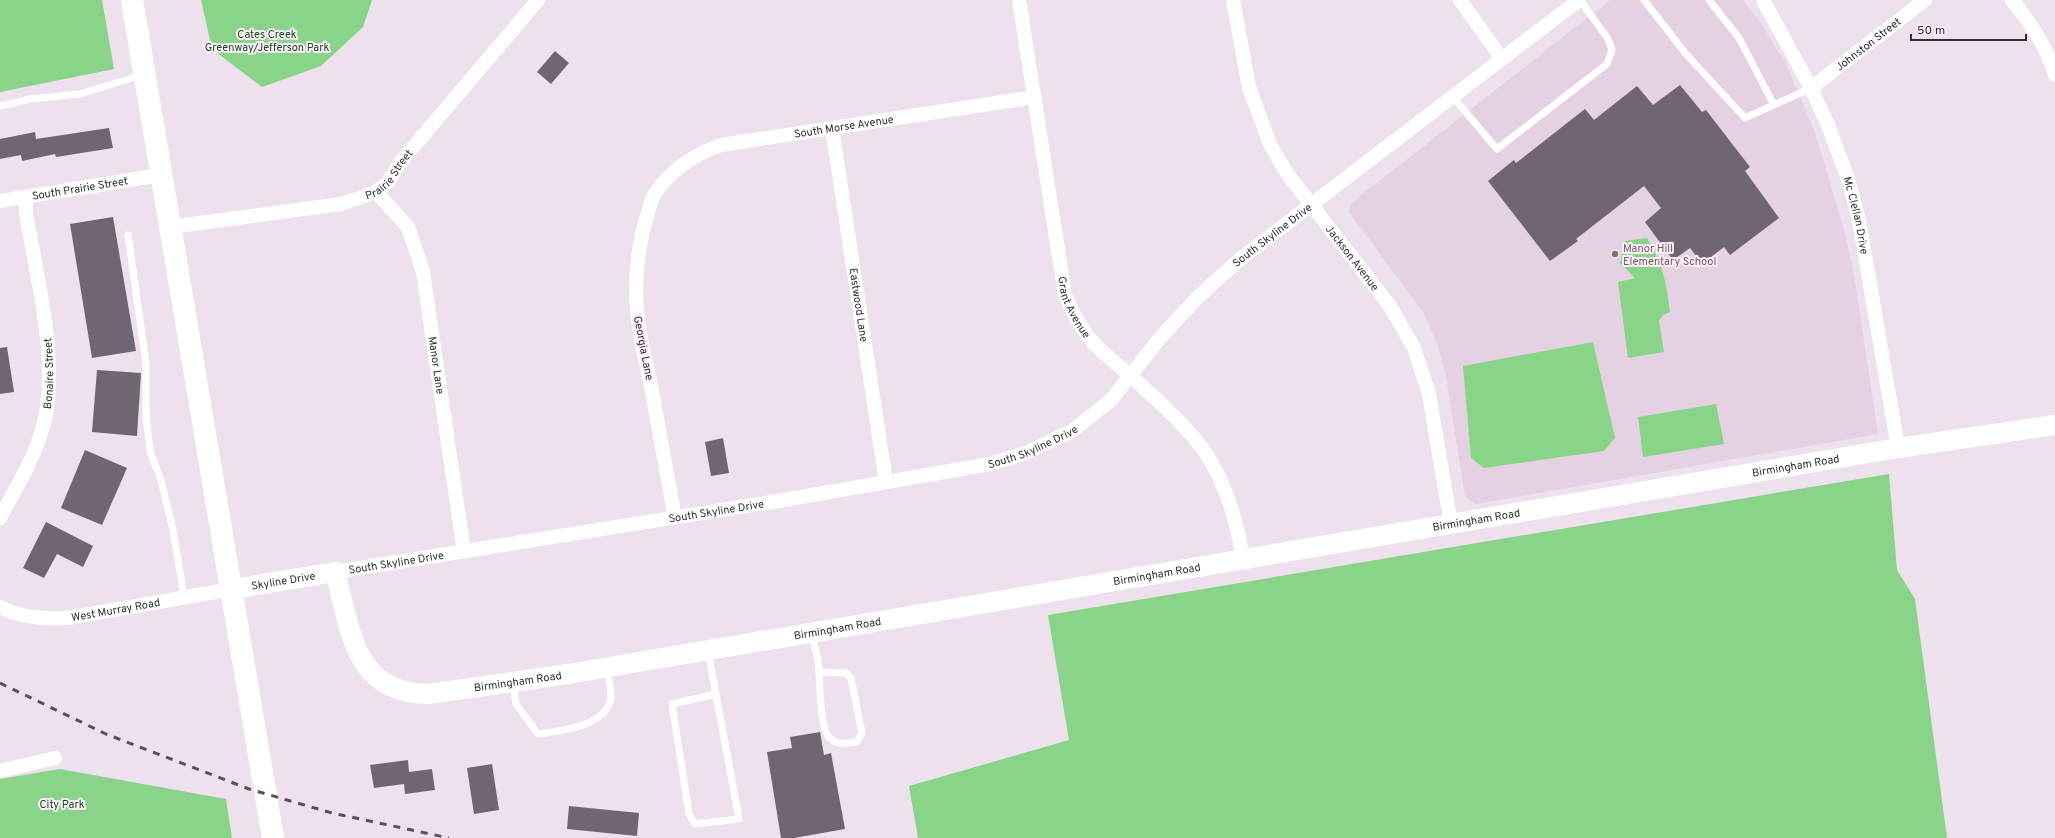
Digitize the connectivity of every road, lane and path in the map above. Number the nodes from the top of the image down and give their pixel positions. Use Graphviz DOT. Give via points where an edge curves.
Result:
graph roads {
  1 [pos="132,0"];
  2 [pos="538,0"];
  3 [pos="1019,0"];
  4 [pos="1233,0"];
  5 [pos="1460,0"];
  6 [pos="1579,0"];
  7 [pos="1644,0"];
  8 [pos="1709,0"];
  9 [pos="1763,0"];
  10 [pos="1925,0"];
  11 [pos="2012,0"];
  12 [pos="1502,59"];
  13 [pos="144,74"];
  14 [pos="2055,75"];
  15 [pos="1811,88"];
  16 [pos="1035,97"];
  17 [pos="1453,97"];
  18 [pos="1774,105"];
  19 [pos="0,106"];
  20 [pos="832,128"];
  21 [pos="160,175"];
  22 [pos="664,183"];
  23 [pos="376,192"];
  24 [pos="26,197"];
  25 [pos="0,201"];
  26 [pos="1312,205"];
  27 [pos="170,227"];
  28 [pos="128,235"];
  29 [pos="1130,376"];
  30 [pos="2055,425"];
  31 [pos="1898,448"];
  32 [pos="886,482"];
  33 [pos="0,518"];
  34 [pos="675,518"];
  35 [pos="1451,524"];
  36 [pos="464,552"];
  37 [pos="1243,560"];
  38 [pos="335,572"];
  39 [pos="232,589"];
  40 [pos="184,597"];
  41 [pos="0,607"];
  42 [pos="812,633"];
  43 [pos="708,650"];
  44 [pos="607,668"];
  45 [pos="819,672"];
  46 [pos="513,682"];
  47 [pos="716,694"];
  48 [pos="56,758"];
  49 [pos="0,771"];
  50 [pos="273,838"];
  1 -- 13 [label="highway"];
  2 -- 23 [label="street, Prairie Street" via="399,164 389,181"];
  3 -- 16 [label="street, Grant Avenue"];
  4 -- 26 [label="street, Jackson Avenue" via="1249,87 1258,116 1286,172"];
  5 -- 12 [label="street"];
  6 -- 12 [label="street, South Skyline Drive"];
  6 -- 17 [label="lane" via="1608,39 1612,50 1607,64 1497,149"];
  7 -- 18 [label="lane" via="1686,54 1745,118"];
  8 -- 18 [label="lane" via="1739,38"];
  9 -- 15 [label="street, Mc Clellan Drive"];
  10 -- 15 [label="street, Johnston Street"];
  11 -- 14 [label="street" via="2027,18 2044,47"];
  12 -- 17 [label="street, South Skyline Drive"];
  13 -- 19 [label="lane" via="80,94 30,99"];
  13 -- 21 [label="highway"];
  15 -- 18 [label="lane"];
  15 -- 31 [label="street, Mc Clellan Drive" via="1848,179 1859,220"];
  16 -- 20 [label="street, South Morse Avenue"];
  16 -- 29 [label="street, Grant Avenue" via="1065,295 1072,314 1083,331"];
  17 -- 26 [label="street, South Skyline Drive"];
  20 -- 22 [label="street, South Morse Avenue" via="716,147 691,159"];
  20 -- 32 [label="street, Eastwood Lane"];
  21 -- 24 [label="street, South Prairie Street"];
  21 -- 27 [label="highway"];
  22 -- 34 [label="street, Georgia Lane" via="653,196 645,222 636,278 640,333"];
  23 -- 27 [label="street, Prairie Street" via="335,205"];
  23 -- 36 [label="street, Manor Lane" via="408,227 423,272"];
  24 -- 25 [label="street, South Prairie Street"];
  24 -- 33 [label="street, Bonaire Street" via="26,214 48,342 48,395 41,433"];
  26 -- 29 [label="street, South Skyline Drive" via="1239,260 1198,297 1160,338"];
  26 -- 35 [label="street, Jackson Avenue" via="1390,306 1414,348 1429,394"];
  27 -- 39 [label="highway"];
  28 -- 40 [label="lane" via="146,363 149,443 173,530"];
  29 -- 32 [label="street, South Skyline Drive" via="1111,400 1092,417 1044,446 990,464"];
  29 -- 37 [label="street, Grant Avenue" via="1186,429 1211,463 1234,513"];
  30 -- 31 [label="street, Birmingham Road"];
  31 -- 35 [label="street, Birmingham Road"];
  32 -- 34 [label="street, South Skyline Drive"];
  34 -- 36 [label="street, South Skyline Drive"];
  35 -- 37 [label="street, Birmingham Road"];
  36 -- 38 [label="street, South Skyline Drive"];
  37 -- 42 [label="street, Birmingham Road"];
  38 -- 39 [label="street, Skyline Drive"];
  38 -- 46 [label="street, Birmingham Road" via="358,654 368,671 395,690 410,694 428,694"];
  39 -- 40 [label="street, West Murray Road"];
  39 -- 50 [label="highway"];
  40 -- 41 [label="street, West Murray Road" via="68,618 26,616"];
  42 -- 43 [label="street, Birmingham Road"];
  42 -- 45 [label="lane"];
  43 -- 44 [label="street, Birmingham Road"];
  43 -- 47 [label="lane"];
  44 -- 46 [label="street, Birmingham Road"];
  44 -- 46 [label="lane" via="611,697 605,712 589,723 538,734 516,704"];
  45 -- 45 [label="lane" via="818,687 828,736 834,742 843,744 856,742 862,733 851,678 846,673"];
  47 -- 47 [label="lane" via="739,819 695,824 689,814 672,704"];
  48 -- 49 [label="street"];
}
